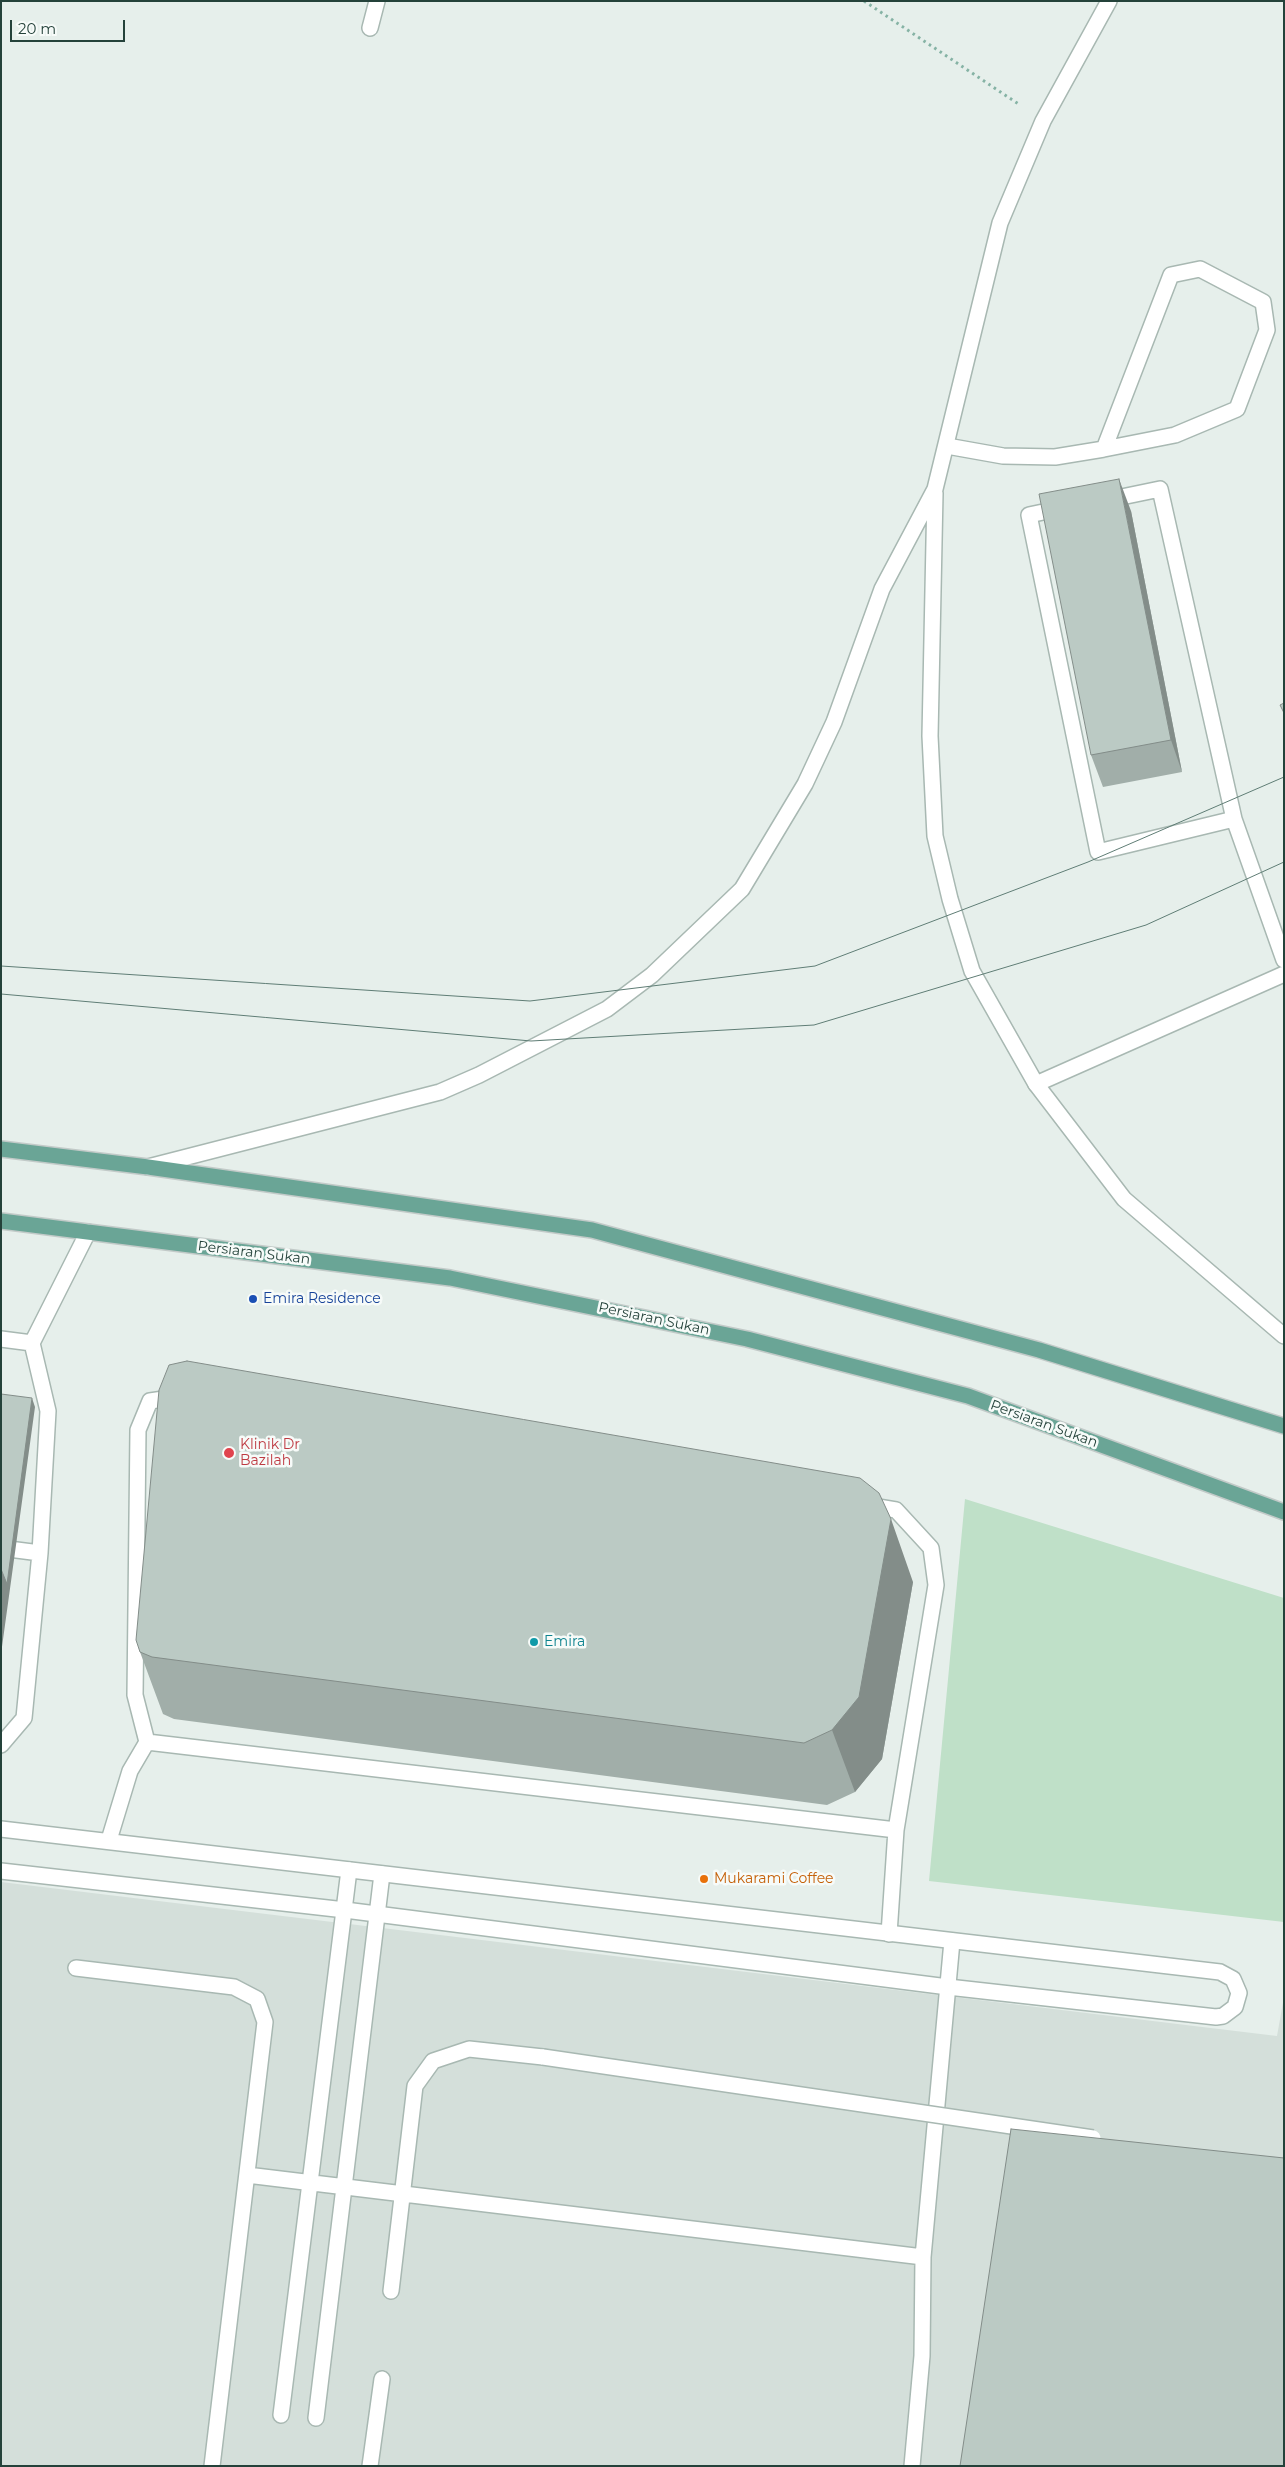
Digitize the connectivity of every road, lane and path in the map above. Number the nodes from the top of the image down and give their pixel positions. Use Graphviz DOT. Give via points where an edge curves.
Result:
graph roads {
  1 [pos="377,1"];
  2 [pos="864,1"];
  3 [pos="1109,1"];
  4 [pos="370,28"];
  5 [pos="1043,121"];
  6 [pos="947,446"];
  7 [pos="1104,449"];
  8 [pos="935,489"];
  9 [pos="1094,502"];
  10 [pos="1076,506"];
  11 [pos="1234,819"];
  12 [pos="1284,960"];
  13 [pos="1284,974"];
  14 [pos="1036,1084"];
  15 [pos="1,1149"];
  16 [pos="148,1167"];
  17 [pos="1,1221"];
  18 [pos="88,1232"];
  19 [pos="1284,1336"];
  20 [pos="1,1339"];
  21 [pos="32,1342"];
  22 [pos="192,1397"];
  23 [pos="1284,1426"];
  24 [pos="847,1502"];
  25 [pos="1284,1512"];
  26 [pos="1,1548"];
  27 [pos="40,1553"];
  28 [pos="147,1742"];
  29 [pos="1,1745"];
  30 [pos="1,1830"];
  31 [pos="896,1830"];
  32 [pos="108,1840"];
  33 [pos="350,1870"];
  34 [pos="1,1871"];
  35 [pos="382,1874"];
  36 [pos="344,1910"];
  37 [pos="377,1915"];
  38 [pos="890,1934"];
  39 [pos="952,1941"];
  40 [pos="76,1968"];
  41 [pos="948,1987"];
  42 [pos="1108,2141"];
  43 [pos="248,2175"];
  44 [pos="310,2184"];
  45 [pos="343,2188"];
  46 [pos="403,2194"];
  47 [pos="923,2257"];
  48 [pos="391,2291"];
  49 [pos="382,2379"];
  50 [pos="281,2415"];
  51 [pos="316,2418"];
  52 [pos="212,2466"];
  53 [pos="370,2466"];
  54 [pos="912,2466"];
  1 -- 4 [label="street"];
  2 -- 5 [label="path"];
  3 -- 5 [label="street"];
  5 -- 6 [label="street" via="1000,223"];
  6 -- 7 [label="street" via="1002,456 1055,457"];
  6 -- 8 [label="street"];
  7 -- 7 [label="street" via="1175,435 1237,409 1267,330 1263,302 1200,269 1171,275"];
  8 -- 14 [label="street" via="930,736 935,836 972,971"];
  8 -- 16 [label="street" via="882,589 834,722 805,784 772,842 742,889 652,975 607,1009 529,1051 440,1092"];
  9 -- 11 [label="street" via="1160,489"];
  10 -- 11 [label="street" via="1029,515 1098,852"];
  11 -- 12 [label="street"];
  13 -- 14 [label="street"];
  14 -- 19 [label="street" via="1124,1199"];
  15 -- 16 [label="main road"];
  16 -- 23 [label="main road" via="592,1230 1039,1350"];
  17 -- 18 [label="main road, Persiaran Sukan"];
  18 -- 21 [label="street"];
  18 -- 25 [label="main road, Persiaran Sukan" via="450,1278 747,1338 968,1396"];
  20 -- 21 [label="street"];
  21 -- 27 [label="street" via="48,1411"];
  22 -- 28 [label="street" via="150,1401 138,1430 136,1695"];
  24 -- 31 [label="street" via="896,1510 931,1548 936,1585"];
  26 -- 27 [label="street"];
  27 -- 29 [label="street" via="24,1718"];
  28 -- 31 [label="street"];
  28 -- 32 [label="street" via="130,1771"];
  30 -- 32 [label="street"];
  31 -- 38 [label="street"];
  32 -- 33 [label="street"];
  33 -- 35 [label="street"];
  33 -- 36 [label="street"];
  34 -- 36 [label="street"];
  35 -- 37 [label="street"];
  35 -- 38 [label="street"];
  36 -- 37 [label="street"];
  36 -- 44 [label="street"];
  37 -- 41 [label="street"];
  37 -- 45 [label="street"];
  38 -- 39 [label="street"];
  39 -- 41 [label="street"];
  39 -- 41 [label="street" via="1220,1972 1233,1979 1239,1993 1235,2007 1216,2017"];
  40 -- 43 [label="street" via="234,1987 257,1999 265,2022"];
  41 -- 47 [label="street"];
  42 -- 46 [label="street, bridge" via="543,2057 469,2049 432,2060 415,2086"];
  43 -- 44 [label="street"];
  43 -- 52 [label="street"];
  44 -- 45 [label="street"];
  44 -- 50 [label="street"];
  45 -- 46 [label="street"];
  45 -- 51 [label="street"];
  46 -- 47 [label="street"];
  46 -- 48 [label="street"];
  47 -- 54 [label="street" via="922,2356"];
  49 -- 53 [label="street"];
}
